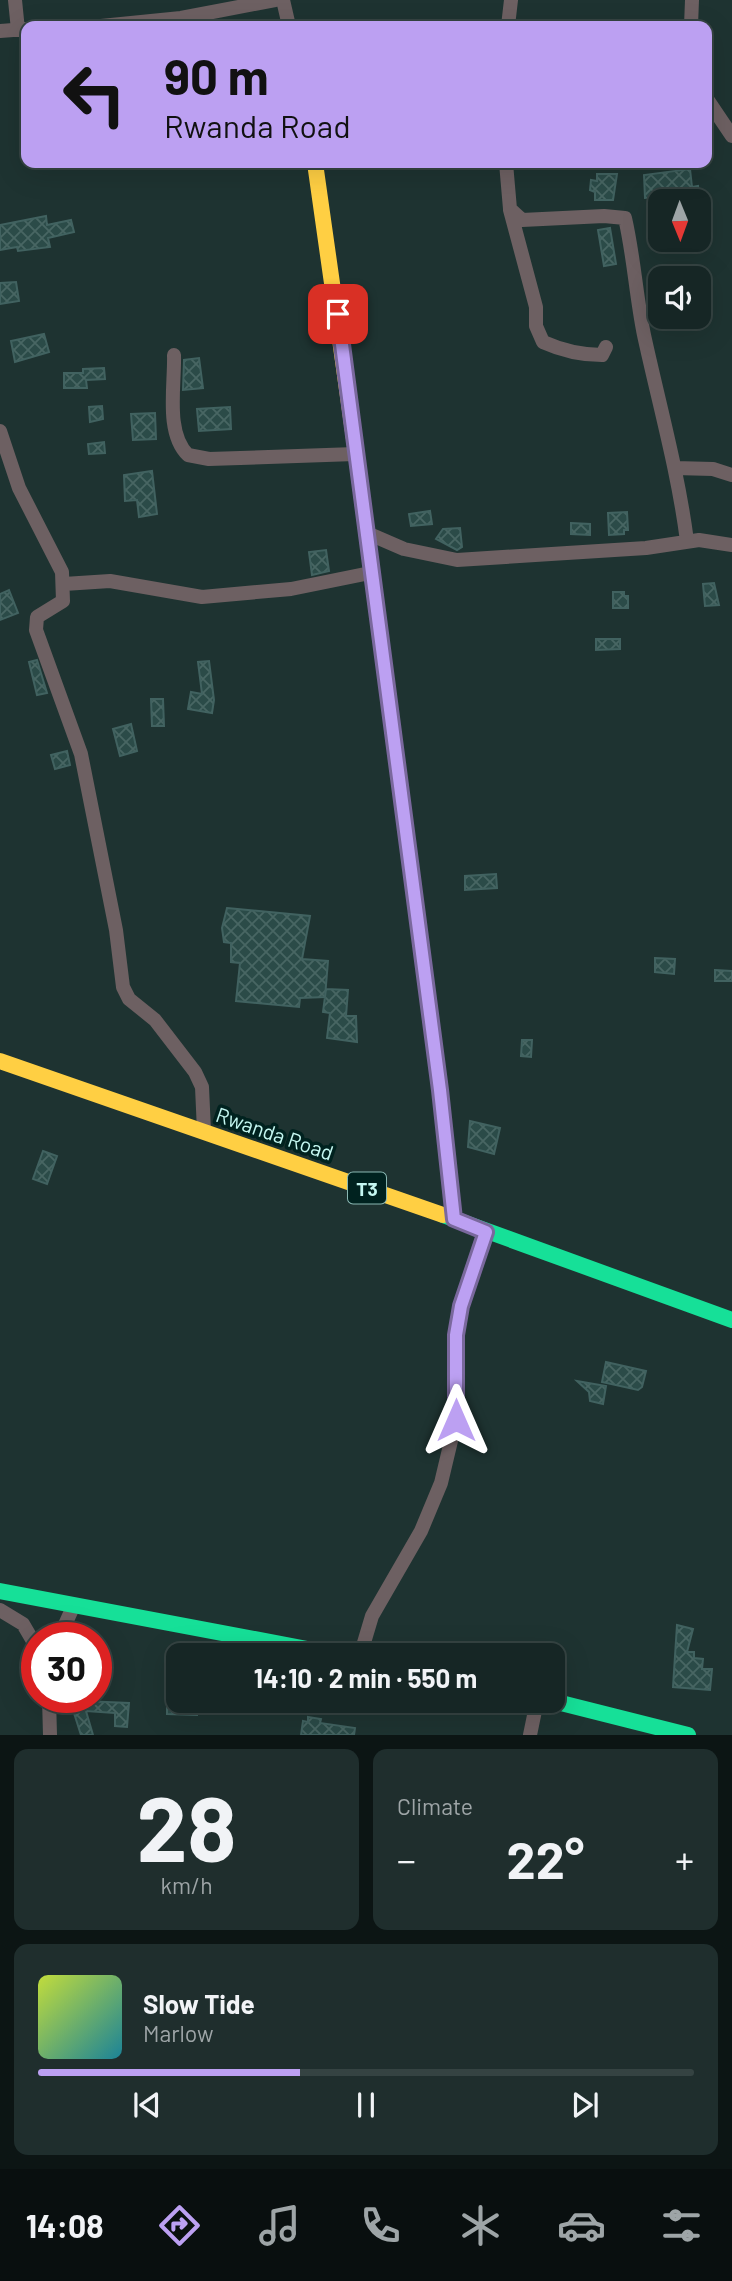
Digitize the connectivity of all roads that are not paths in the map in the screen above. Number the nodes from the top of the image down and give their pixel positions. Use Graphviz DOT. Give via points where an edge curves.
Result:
graph roads {
  1 [pos="15,0"];
  2 [pos="275,0"];
  3 [pos="283,0"];
  4 [pos="511,0"];
  5 [pos="692,0"];
  6 [pos="151,21"];
  7 [pos="288,21"];
  8 [pos="509,21"];
  9 [pos="691,21"];
  10 [pos="21,25"];
  11 [pos="21,29"];
  12 [pos="0,31"];
  13 [pos="712,106"];
  14 [pos="732,136"];
  15 [pos="315,168"];
  16 [pos="506,168"];
  17 [pos="510,209"];
  18 [pos="606,347"];
  19 [pos="174,355"];
  20 [pos="0,431"];
  21 [pos="355,454"];
  22 [pos="675,468"];
  23 [pos="732,475"];
  24 [pos="367,533"];
  25 [pos="687,541"];
  26 [pos="732,545"];
  27 [pos="370,573"];
  28 [pos="64,583"];
  29 [pos="0,1061"];
  30 [pos="204,1131"];
  31 [pos="454,1219"];
  32 [pos="486,1232"];
  33 [pos="732,1320"];
  34 [pos="0,1591"];
  35 [pos="73,1607"];
  36 [pos="0,1610"];
  37 [pos="66,1622"];
  38 [pos="21,1623"];
  39 [pos="272,1643"];
  40 [pos="364,1643"];
  41 [pos="565,1704"];
  42 [pos="49,1713"];
  43 [pos="535,1713"];
  44 [pos="50,1735"];
  45 [pos="530,1735"];
  46 [pos="688,1735"];
  1 -- 10 [label="street"];
  2 -- 6 [label="street"];
  3 -- 7 [label="street"];
  4 -- 8 [label="street"];
  5 -- 9 [label="street"];
  11 -- 12 [label="street"];
  13 -- 14 [label="street"];
  15 -- 21 [label="main road"];
  16 -- 17 [label="street"];
  17 -- 18 [label="street" via="543,342 585,355 602,355"];
  17 -- 22 [label="street" via="522,220 625,218 641,319"];
  19 -- 21 [label="street" via="174,428 188,455 209,459"];
  20 -- 28 [label="street" via="19,488"];
  21 -- 24 [label="main road"];
  22 -- 23 [label="street" via="713,469"];
  22 -- 25 [label="street"];
  24 -- 25 [label="street" via="404,549 457,560 646,548"];
  24 -- 27 [label="main road"];
  25 -- 26 [label="street"];
  27 -- 28 [label="street" via="291,589 202,597 110,581"];
  27 -- 31 [label="main road"];
  28 -- 30 [label="street" via="63,601 37,617 36,630 81,754 123,987 195,1072 202,1087"];
  29 -- 30 [label="main road, Rwanda Road / T3"];
  30 -- 31 [label="main road, Rwanda Road / T3"];
  31 -- 32 [label="main road, Rwanda Road / T3"];
  32 -- 33 [label="main road, Rwanda Road / T3"];
  32 -- 40 [label="street" via="461,1306 455,1350 456,1420 441,1483 421,1531 372,1616"];
  34 -- 35 [label="main road"];
  35 -- 37 [label="street"];
  35 -- 39 [label="main road"];
  36 -- 38 [label="street"];
  41 -- 46 [label="main road"];
  42 -- 44 [label="street"];
  43 -- 45 [label="street"];
}
